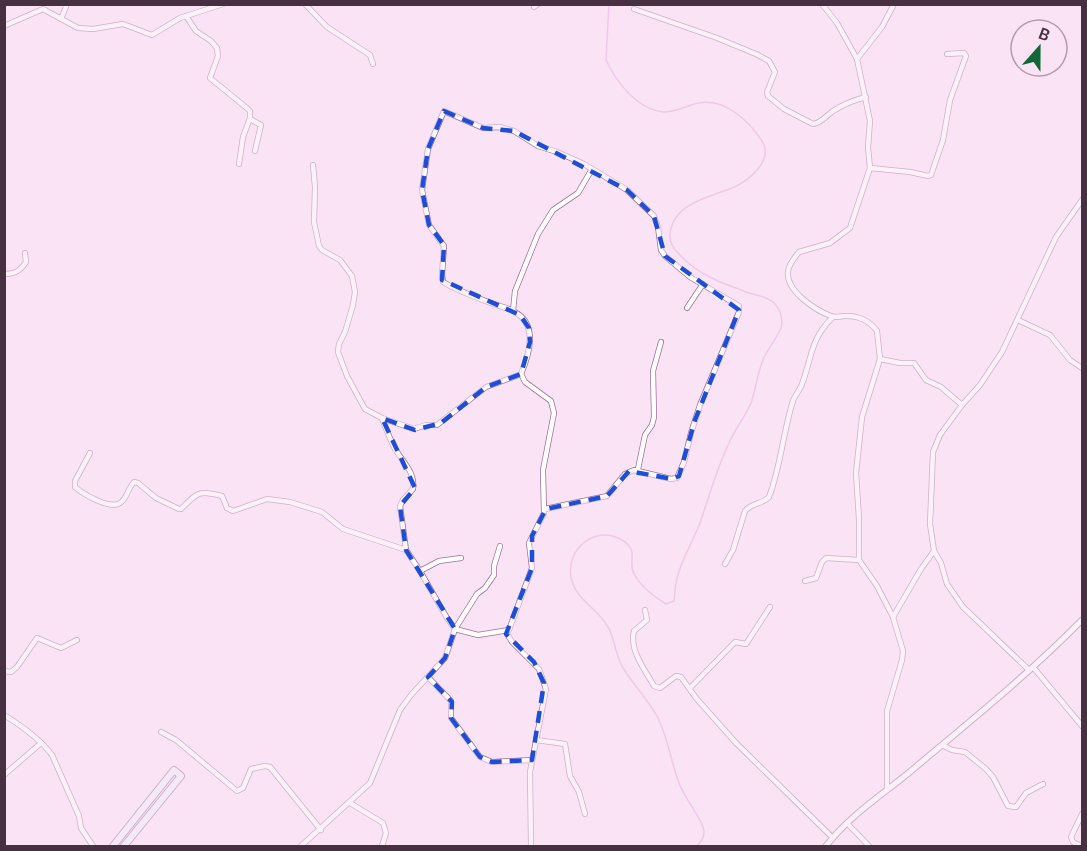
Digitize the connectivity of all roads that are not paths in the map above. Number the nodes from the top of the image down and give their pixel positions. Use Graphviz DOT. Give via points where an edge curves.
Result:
graph roads {
  1 [pos="68,4"];
  2 [pos="223,4"];
  3 [pos="305,4"];
  4 [pos="822,4"];
  5 [pos="894,4"];
  6 [pos="634,9"];
  7 [pos="186,16"];
  8 [pos="61,19"];
  9 [pos="4,26"];
  10 [pos="947,54"];
  11 [pos="857,59"];
  12 [pos="373,64"];
  13 [pos="866,97"];
  14 [pos="250,118"];
  15 [pos="255,151"];
  16 [pos="239,164"];
  17 [pos="313,165"];
  18 [pos="870,168"];
  19 [pos="592,169"];
  20 [pos="1083,200"];
  21 [pos="25,253"];
  22 [pos="4,274"];
  23 [pos="703,285"];
  24 [pos="687,308"];
  25 [pos="513,311"];
  26 [pos="833,317"];
  27 [pos="1018,320"];
  28 [pos="661,342"];
  29 [pos="880,359"];
  30 [pos="1083,368"];
  31 [pos="521,374"];
  32 [pos="962,405"];
  33 [pos="382,418"];
  34 [pos="90,453"];
  35 [pos="638,470"];
  36 [pos="545,509"];
  37 [pos="500,546"];
  38 [pos="405,550"];
  39 [pos="934,551"];
  40 [pos="462,558"];
  41 [pos="859,561"];
  42 [pos="725,564"];
  43 [pos="420,571"];
  44 [pos="805,581"];
  45 [pos="770,607"];
  46 [pos="645,610"];
  47 [pos="893,617"];
  48 [pos="1083,620"];
  49 [pos="455,629"];
  50 [pos="506,632"];
  51 [pos="77,640"];
  52 [pos="1031,668"];
  53 [pos="4,671"];
  54 [pos="428,677"];
  55 [pos="690,688"];
  56 [pos="4,715"];
  57 [pos="1083,726"];
  58 [pos="161,732"];
  59 [pos="536,740"];
  60 [pos="41,743"];
  61 [pos="942,745"];
  62 [pos="532,760"];
  63 [pos="4,775"];
  64 [pos="1043,784"];
  65 [pos="887,790"];
  66 [pos="350,803"];
  67 [pos="585,814"];
  68 [pos="1083,814"];
  69 [pos="847,823"];
  70 [pos="321,830"];
  71 [pos="833,838"];
  72 [pos="93,846"];
  73 [pos="113,846"];
  74 [pos="124,846"];
  75 [pos="301,846"];
  76 [pos="382,846"];
  77 [pos="531,846"];
  78 [pos="826,846"];
  79 [pos="870,846"];
  80 [pos="1081,846"];
  1 -- 8 [label="street"];
  2 -- 7 [label="street"];
  3 -- 12 [label="street" via="327,27 370,55"];
  4 -- 11 [label="street"];
  5 -- 11 [label="street"];
  6 -- 13 [label="street" via="767,59 775,72 768,96 813,124 847,103"];
  7 -- 8 [label="street" via="152,35 123,24 78,28"];
  7 -- 14 [label="street" via="196,31 217,48 210,78 248,109"];
  8 -- 9 [label="street" via="40,10"];
  10 -- 18 [label="street" via="966,56 931,175"];
  11 -- 13 [label="street"];
  13 -- 18 [label="street"];
  14 -- 15 [label="street" via="261,125"];
  14 -- 16 [label="street"];
  17 -- 33 [label="street" via="314,222 319,246 349,269 355,292 338,352 363,407"];
  18 -- 26 [label="street" via="850,228 830,243 799,252 788,270 790,284 797,294"];
  19 -- 23 [label="street" via="627,190 650,211 664,256"];
  19 -- 25 [label="street" via="578,193 552,210 536,238 515,291"];
  19 -- 25 [label="street" via="504,128 483,128 442,112 428,149 422,190 429,225 444,246 442,280"];
  20 -- 27 [label="street" via="1056,237"];
  21 -- 22 [label="street" via="26,262 20,270"];
  23 -- 24 [label="street"];
  23 -- 35 [label="street" via="739,305 739,312 698,412 679,476 672,480"];
  25 -- 31 [label="street" via="526,322 530,336"];
  26 -- 29 [label="street" via="849,316 870,323 877,332"];
  26 -- 42 [label="street" via="820,333 794,398 769,497 745,511"];
  27 -- 30 [label="street" via="1050,335 1070,360"];
  27 -- 32 [label="street" via="993,367"];
  28 -- 35 [label="street" via="653,371 654,417 645,435"];
  29 -- 32 [label="street" via="914,363 926,380"];
  29 -- 41 [label="street" via="862,417 856,463"];
  31 -- 33 [label="street" via="486,387 437,425 414,429"];
  31 -- 36 [label="street" via="554,410 543,470"];
  32 -- 39 [label="street" via="935,445 930,524"];
  33 -- 38 [label="street" via="414,481 414,489 400,506"];
  34 -- 38 [label="street" via="75,487 111,505 124,500 134,482 179,509 200,493 222,496 231,511 267,499 278,500 315,509 343,529"];
  35 -- 36 [label="street" via="625,474 607,496"];
  36 -- 50 [label="street" via="529,543 532,568 513,625"];
  37 -- 49 [label="street" via="494,575"];
  38 -- 43 [label="street"];
  39 -- 47 [label="street"];
  39 -- 52 [label="street" via="952,594 990,634"];
  40 -- 43 [label="street" via="439,561"];
  41 -- 44 [label="street" via="826,558 816,578"];
  41 -- 47 [label="street" via="878,586"];
  43 -- 49 [label="street"];
  45 -- 55 [label="street" via="748,642 735,642"];
  46 -- 55 [label="street" via="647,620 634,631 633,642 654,686 660,688 679,675"];
  47 -- 65 [label="street" via="903,656 887,711"];
  48 -- 52 [label="street"];
  49 -- 50 [label="street" via="478,635"];
  49 -- 54 [label="street" via="444,658"];
  50 -- 59 [label="street" via="534,662 544,683 546,691"];
  51 -- 53 [label="street" via="61,648 37,638 17,668"];
  52 -- 57 [label="street"];
  52 -- 61 [label="street"];
  54 -- 62 [label="street" via="451,701 451,718 480,757 492,762"];
  54 -- 66 [label="street" via="399,710 373,778"];
  55 -- 71 [label="street" via="741,748"];
  56 -- 60 [label="street"];
  58 -- 70 [label="street" via="237,791 243,788 249,770 270,767"];
  59 -- 62 [label="street"];
  59 -- 67 [label="street" via="565,744 570,776"];
  60 -- 63 [label="street"];
  60 -- 72 [label="street" via="52,756 81,828"];
  61 -- 64 [label="street" via="965,752 986,769 1008,806 1016,807 1026,793"];
  61 -- 65 [label="street"];
  62 -- 77 [label="street"];
  65 -- 69 [label="street"];
  66 -- 70 [label="street"];
  66 -- 76 [label="street" via="383,823 386,833"];
  68 -- 80 [label="street" via="1071,837"];
  69 -- 71 [label="street"];
  69 -- 79 [label="street"];
  70 -- 75 [label="street"];
  71 -- 78 [label="street"];
  73 -- 74 [label="main road" via="174,770 181,776"];
}
